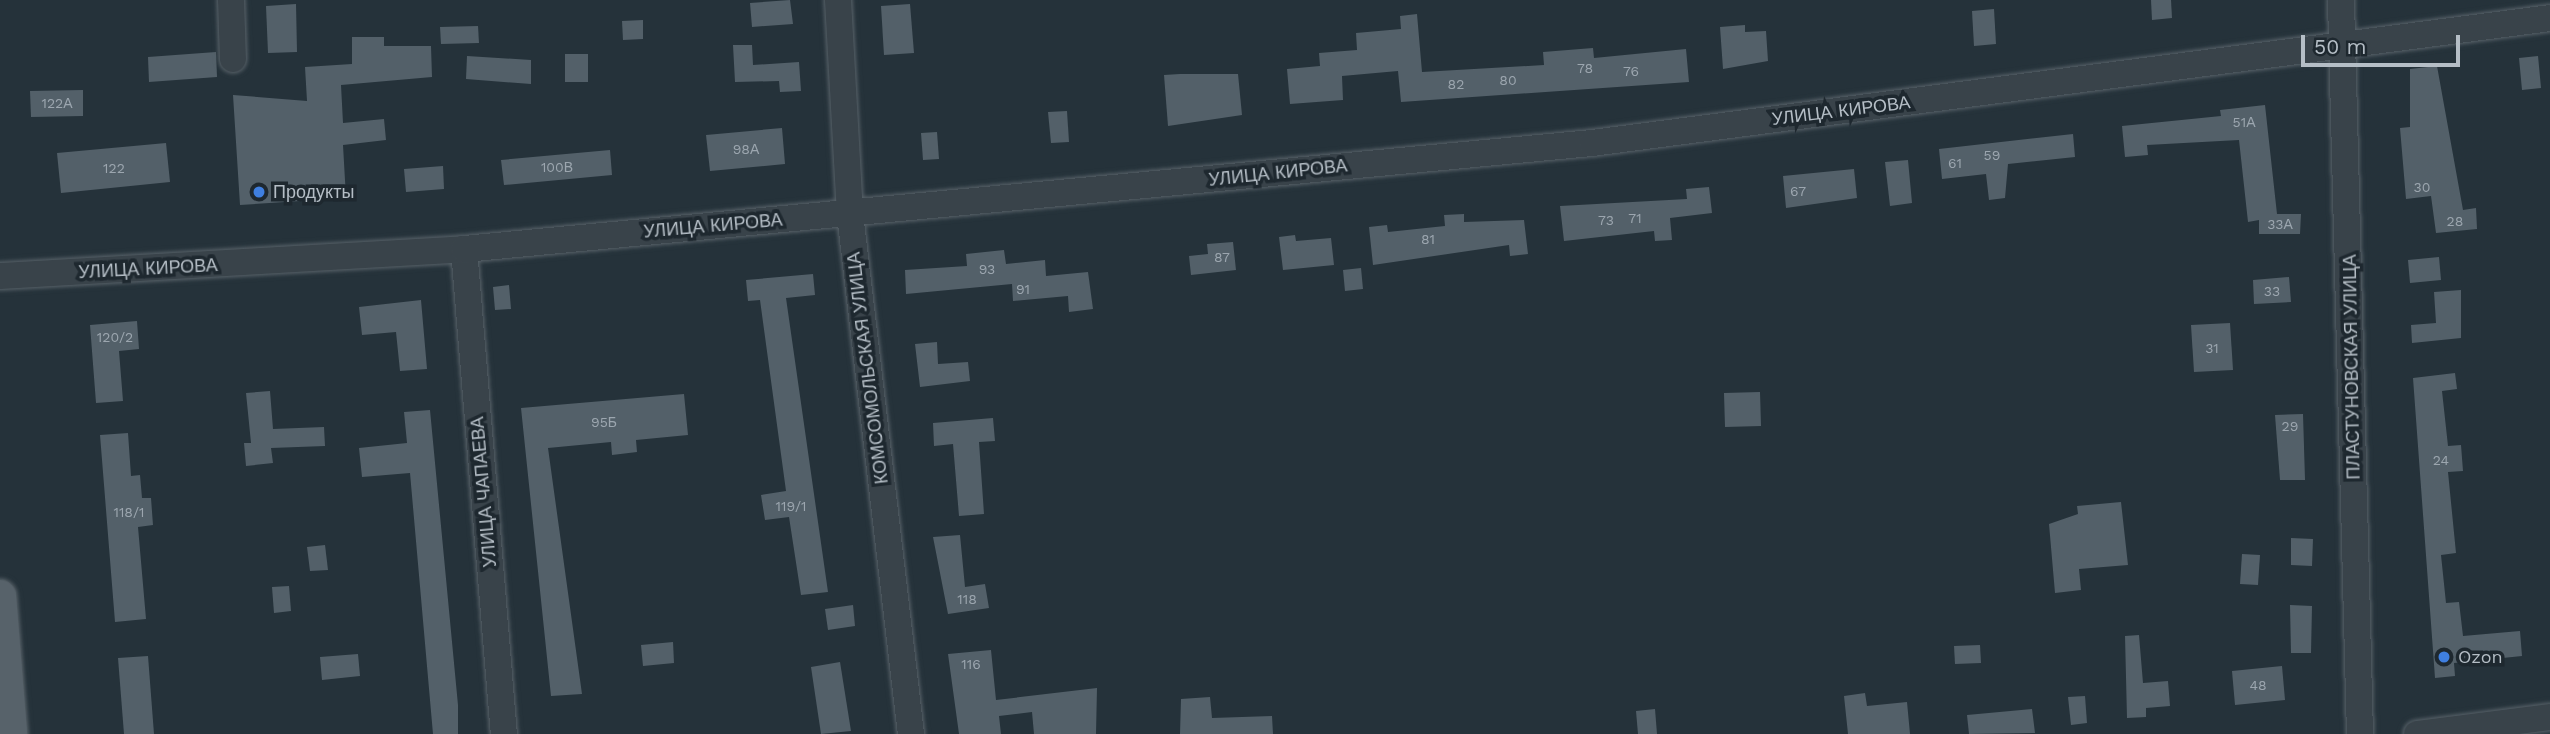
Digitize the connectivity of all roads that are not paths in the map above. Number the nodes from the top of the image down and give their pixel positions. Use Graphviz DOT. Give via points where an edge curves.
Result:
graph roads {
  1 [pos="231,0"];
  2 [pos="838,0"];
  3 [pos="2341,0"];
  4 [pos="2550,18"];
  5 [pos="2346,48"];
  6 [pos="233,59"];
  7 [pos="850,214"];
  8 [pos="464,249"];
  9 [pos="0,276"];
  10 [pos="0,596"];
  11 [pos="2550,716"];
  12 [pos="11,734"];
  13 [pos="503,734"];
  14 [pos="911,734"];
  15 [pos="2360,734"];
  16 [pos="2417,734"];
  1 -- 6 [label="street"];
  2 -- 7 [label="street, КОМСОМОЛЬСКАЯ УЛИЦА"];
  3 -- 5 [label="street, ПЛАСТУНОВСКАЯ УЛИЦА"];
  4 -- 5 [label="street, УЛИЦА КИРОВА"];
  5 -- 7 [label="street, УЛИЦА КИРОВА" via="1592,143"];
  5 -- 15 [label="street, ПЛАСТУНОВСКАЯ УЛИЦА"];
  7 -- 8 [label="street, УЛИЦА КИРОВА"];
  7 -- 14 [label="street, КОМСОМОЛЬСКАЯ УЛИЦА"];
  8 -- 9 [label="street, УЛИЦА КИРОВА"];
  8 -- 13 [label="street, УЛИЦА ЧАПАЕВА"];
  10 -- 12 [label="main road"];
  11 -- 16 [label="street"];
}
